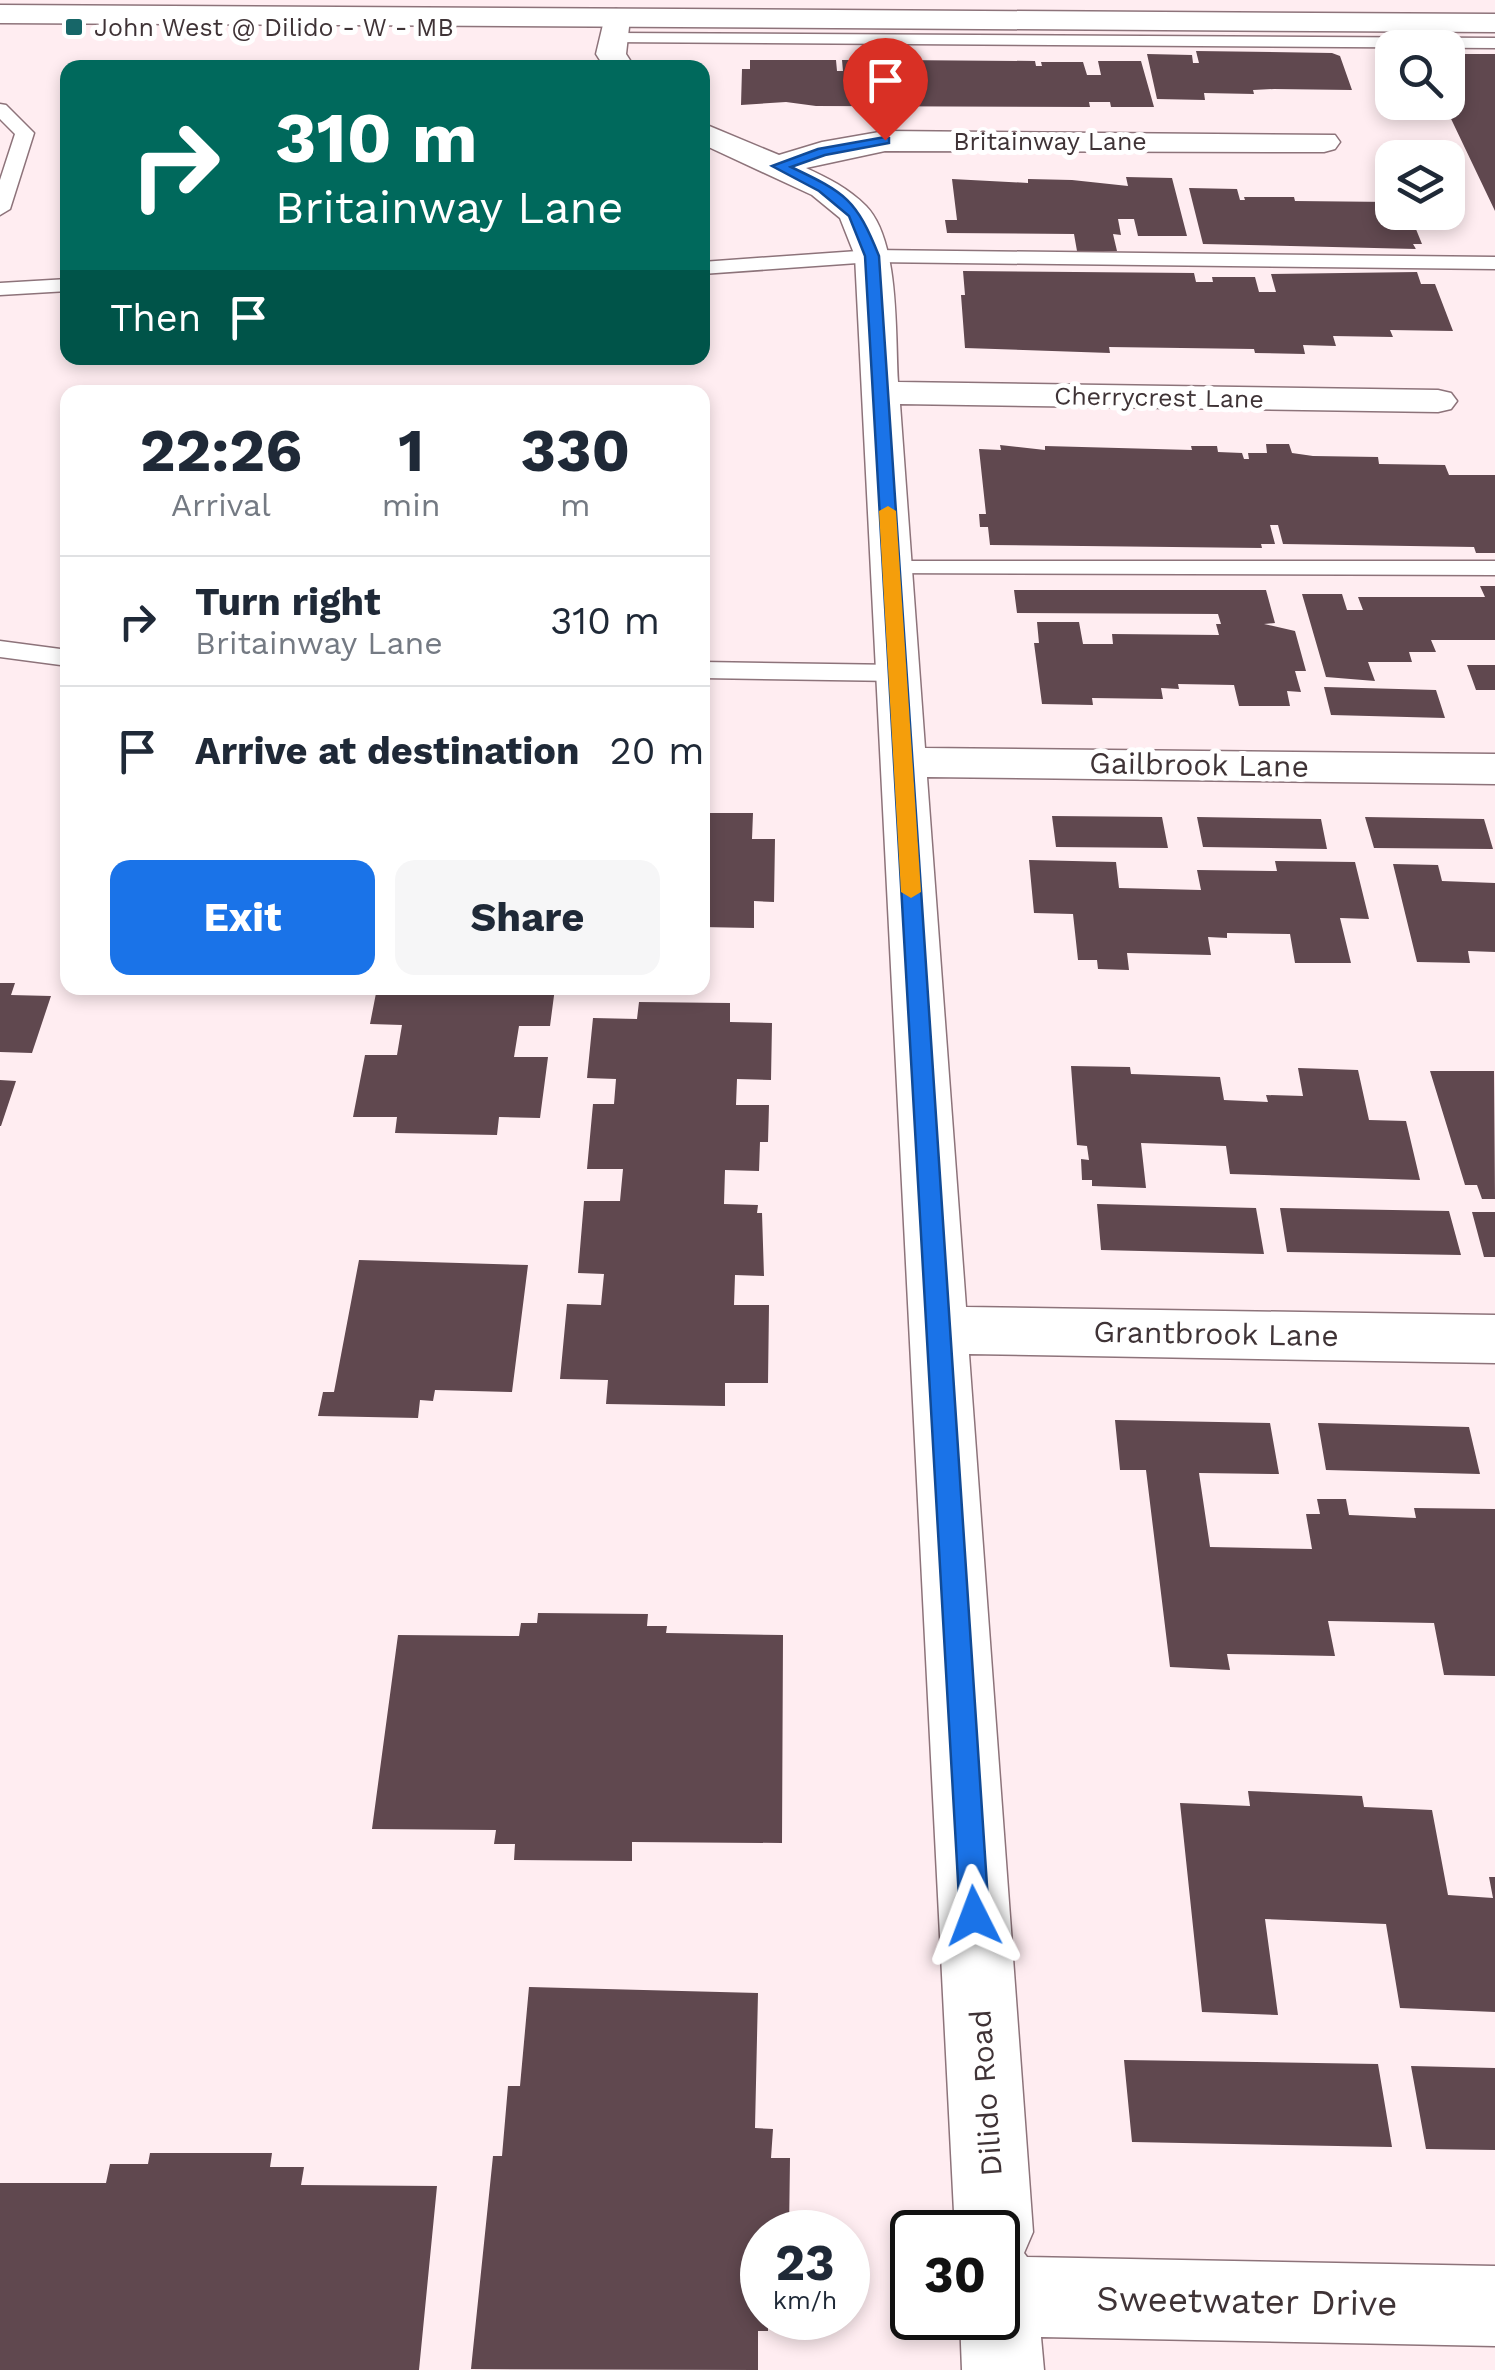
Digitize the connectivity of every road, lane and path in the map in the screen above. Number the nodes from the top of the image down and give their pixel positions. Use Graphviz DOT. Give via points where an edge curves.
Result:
graph roads {
  1 [pos="0,14"];
  2 [pos="616,19"];
  3 [pos="1495,23"];
  4 [pos="1495,44"];
  5 [pos="615,60"];
  6 [pos="0,109"];
  7 [pos="710,136"];
  8 [pos="1324,142"];
  9 [pos="779,166"];
  10 [pos="0,209"];
  11 [pos="872,256"];
  12 [pos="1495,263"];
  13 [pos="710,267"];
  14 [pos="60,285"];
  15 [pos="0,290"];
  16 [pos="880,393"];
  17 [pos="1438,400"];
  18 [pos="891,568"];
  19 [pos="1495,568"];
  20 [pos="0,649"];
  21 [pos="60,657"];
  22 [pos="710,670"];
  23 [pos="898,673"];
  24 [pos="904,762"];
  25 [pos="1495,769"];
  26 [pos="938,1330"];
  27 [pos="1495,1338"];
  28 [pos="993,2210"];
  29 [pos="1020,2296"];
  30 [pos="1495,2306"];
  31 [pos="1001,2340"];
  32 [pos="1003,2370"];
  1 -- 2 [label="street"];
  2 -- 3 [label="street"];
  2 -- 4 [label="lane"];
  2 -- 5 [label="street"];
  6 -- 10 [label="lane" via="25,132"];
  7 -- 9 [label="street, Dilido Road"];
  8 -- 9 [label="street, Britainway Lane" via="885,140"];
  9 -- 11 [label="street, Dilido Road" via="824,188 855,214"];
  11 -- 12 [label="lane"];
  11 -- 13 [label="lane"];
  11 -- 16 [label="street, Dilido Road"];
  14 -- 15 [label="lane"];
  16 -- 17 [label="street, Cherrycrest Lane"];
  16 -- 18 [label="street, Dilido Road"];
  18 -- 19 [label="lane"];
  18 -- 23 [label="street, Dilido Road"];
  20 -- 21 [label="lane"];
  22 -- 23 [label="lane"];
  23 -- 24 [label="street, Dilido Road"];
  24 -- 25 [label="street, Gailbrook Lane"];
  24 -- 26 [label="street, Dilido Road"];
  26 -- 27 [label="street, Grantbrook Lane"];
  26 -- 28 [label="street, Dilido Road"];
  29 -- 30 [label="street, Sweetwater Drive"];
  31 -- 32 [label="street"];
}
